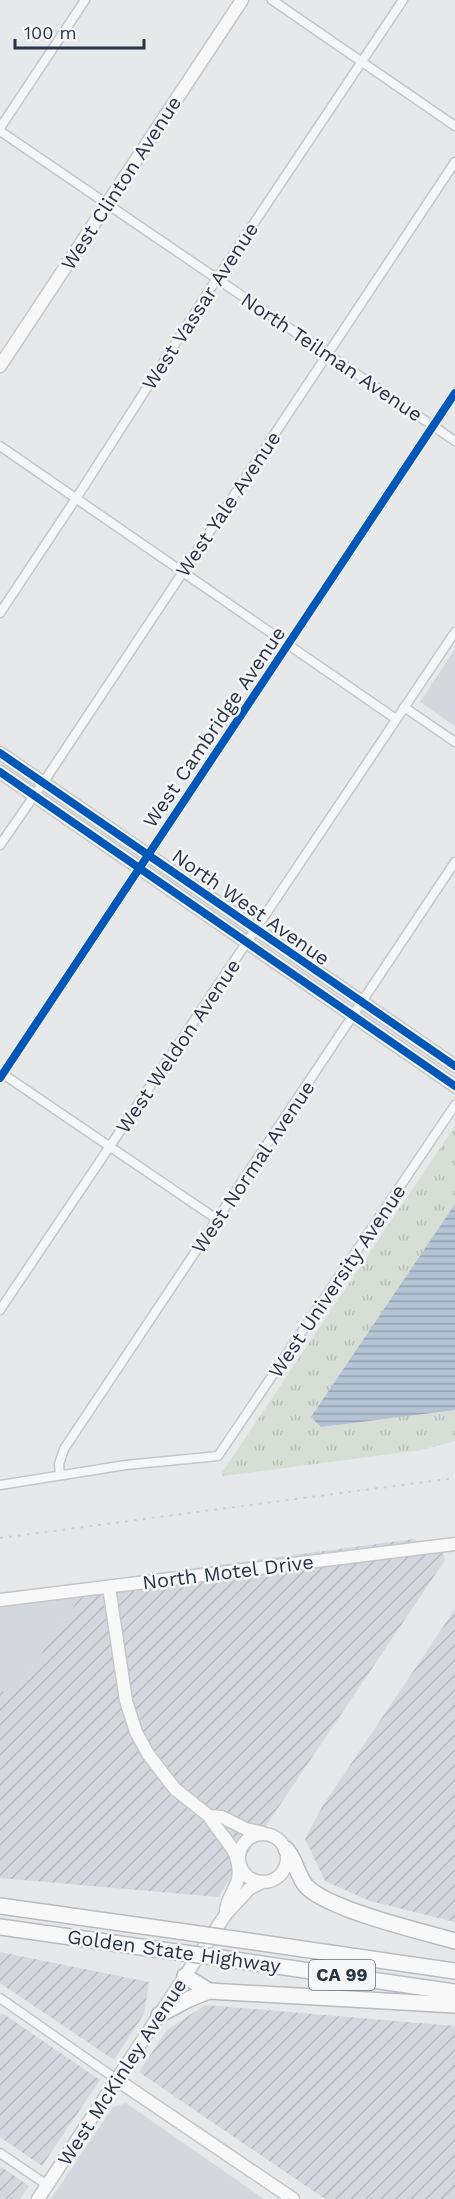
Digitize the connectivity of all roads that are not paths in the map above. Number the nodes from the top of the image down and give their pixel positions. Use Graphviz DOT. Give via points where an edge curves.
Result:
graph roads {
  1 [pos="85,0"];
  2 [pos="242,0"];
  3 [pos="272,0"];
  4 [pos="403,0"];
  5 [pos="362,62"];
  6 [pos="455,126"];
  7 [pos="0,130"];
  8 [pos="455,162"];
  9 [pos="107,204"];
  10 [pos="216,280"];
  11 [pos="328,355"];
  12 [pos="0,366"];
  13 [pos="455,393"];
  14 [pos="434,426"];
  15 [pos="455,441"];
  16 [pos="0,446"];
  17 [pos="77,497"];
  18 [pos="183,572"];
  19 [pos="0,613"];
  20 [pos="455,632"];
  21 [pos="289,644"];
  22 [pos="404,707"];
  23 [pos="396,719"];
  24 [pos="455,742"];
  25 [pos="0,753"];
  26 [pos="0,772"];
  27 [pos="43,783"];
  28 [pos="34,796"];
  29 [pos="0,845"];
  30 [pos="148,856"];
  31 [pos="455,862"];
  32 [pos="140,868"];
  33 [pos="255,930"];
  34 [pos="247,942"];
  35 [pos="362,1003"];
  36 [pos="353,1015"];
  37 [pos="455,1066"];
  38 [pos="1,1075"];
  39 [pos="455,1086"];
  40 [pos="455,1105"];
  41 [pos="110,1147"];
  42 [pos="218,1221"];
  43 [pos="0,1310"];
  44 [pos="60,1475"];
  45 [pos="0,1485"];
  46 [pos="455,1544"];
  47 [pos="109,1587"];
  48 [pos="0,1600"];
  49 [pos="209,1816"];
  50 [pos="263,1833"];
  51 [pos="286,1849"];
  52 [pos="239,1863"];
  53 [pos="262,1882"];
  54 [pos="0,1906"];
  55 [pos="226,1914"];
  56 [pos="0,1927"];
  57 [pos="455,1941"];
  58 [pos="455,1971"];
  59 [pos="185,1976"];
  60 [pos="209,1991"];
  61 [pos="455,1992"];
  62 [pos="0,1998"];
  63 [pos="455,2005"];
  64 [pos="159,2015"];
  65 [pos="116,2079"];
  66 [pos="0,2153"];
  67 [pos="47,2185"];
  68 [pos="38,2199"];
  69 [pos="293,2199"];
  1 -- 7 [label="street"];
  2 -- 9 [label="main road, West Clinton Avenue"];
  3 -- 5 [label="street"];
  4 -- 5 [label="street, West Vassar Avenue"];
  5 -- 6 [label="street"];
  5 -- 10 [label="street, West Vassar Avenue"];
  7 -- 9 [label="street, North Teilman Avenue"];
  8 -- 11 [label="street, West Yale Avenue"];
  9 -- 10 [label="street, North Teilman Avenue"];
  9 -- 12 [label="main road, West Clinton Avenue"];
  10 -- 11 [label="street, North Teilman Avenue"];
  10 -- 17 [label="street, West Vassar Avenue"];
  11 -- 14 [label="street, North Teilman Avenue"];
  11 -- 18 [label="street, West Yale Avenue"];
  13 -- 14 [label="street, West Cambridge Avenue"];
  14 -- 15 [label="street, North Teilman Avenue"];
  14 -- 21 [label="street, West Cambridge Avenue"];
  16 -- 17 [label="street"];
  17 -- 18 [label="street"];
  17 -- 19 [label="street, West Vassar Avenue"];
  18 -- 21 [label="street"];
  18 -- 27 [label="street, West Yale Avenue"];
  20 -- 22 [label="street, West Weldon Avenue"];
  21 -- 23 [label="street"];
  21 -- 30 [label="street, West Cambridge Avenue"];
  22 -- 23 [label="street, West Weldon Avenue"];
  22 -- 24 [label="street"];
  23 -- 33 [label="street, West Weldon Avenue"];
  25 -- 27 [label="main road, North West Avenue"];
  26 -- 28 [label="main road, North West Avenue"];
  27 -- 28 [label="street, West Yale Avenue"];
  27 -- 30 [label="main road, North West Avenue"];
  28 -- 29 [label="street, West Yale Avenue"];
  28 -- 32 [label="main road, North West Avenue"];
  30 -- 32 [label="street, West Cambridge Avenue"];
  30 -- 33 [label="main road, North West Avenue"];
  31 -- 35 [label="street, West Normal Avenue"];
  32 -- 34 [label="main road, North West Avenue"];
  32 -- 38 [label="street, West Cambridge Avenue"];
  33 -- 34 [label="street, West Weldon Avenue"];
  33 -- 35 [label="main road, North West Avenue"];
  34 -- 36 [label="main road, North West Avenue"];
  34 -- 41 [label="street, West Weldon Avenue"];
  35 -- 36 [label="street, West Normal Avenue"];
  35 -- 37 [label="main road, North West Avenue"];
  36 -- 39 [label="main road, North West Avenue"];
  36 -- 42 [label="street, West Normal Avenue"];
  38 -- 41 [label="street"];
  40 -- 44 [label="street, West University Avenue" via="218,1456"];
  41 -- 42 [label="street"];
  41 -- 43 [label="street, West Weldon Avenue"];
  42 -- 44 [label="street, West Normal Avenue" via="64,1449"];
  44 -- 45 [label="street"];
  46 -- 47 [label="main road, North Motel Drive"];
  47 -- 48 [label="main road, North Motel Drive"];
  47 -- 49 [label="main road" via="126,1701 136,1732 165,1778"];
  49 -- 50 [label="main road"];
  49 -- 52 [label="main road" via="231,1844"];
  50 -- 51 [label="main road" via="277,1838"];
  50 -- 52 [label="main road, West McKinley Avenue" via="244,1842"];
  51 -- 53 [label="main road, West McKinley Avenue" via="288,1857 283,1872"];
  51 -- 57 [label="highway" via="292,1854 302,1880 317,1894 366,1915"];
  52 -- 53 [label="main road" via="248,1877"];
  52 -- 55 [label="main road, West McKinley Avenue"];
  53 -- 55 [label="main road, West McKinley Avenue" via="249,1889"];
  54 -- 58 [label="highway, Golden State Highway / CA 99, bridge"];
  55 -- 59 [label="main road, West McKinley Avenue"];
  56 -- 61 [label="highway, Golden State Highway / CA 99, bridge"];
  59 -- 60 [label="highway"];
  59 -- 64 [label="main road, West McKinley Avenue"];
  60 -- 63 [label="highway"];
  60 -- 64 [label="highway"];
  62 -- 65 [label="street"];
  64 -- 65 [label="main road, West McKinley Avenue"];
  65 -- 67 [label="main road, West McKinley Avenue"];
  65 -- 69 [label="main road"];
  66 -- 67 [label="street"];
  67 -- 68 [label="main road, West McKinley Avenue"];
}
